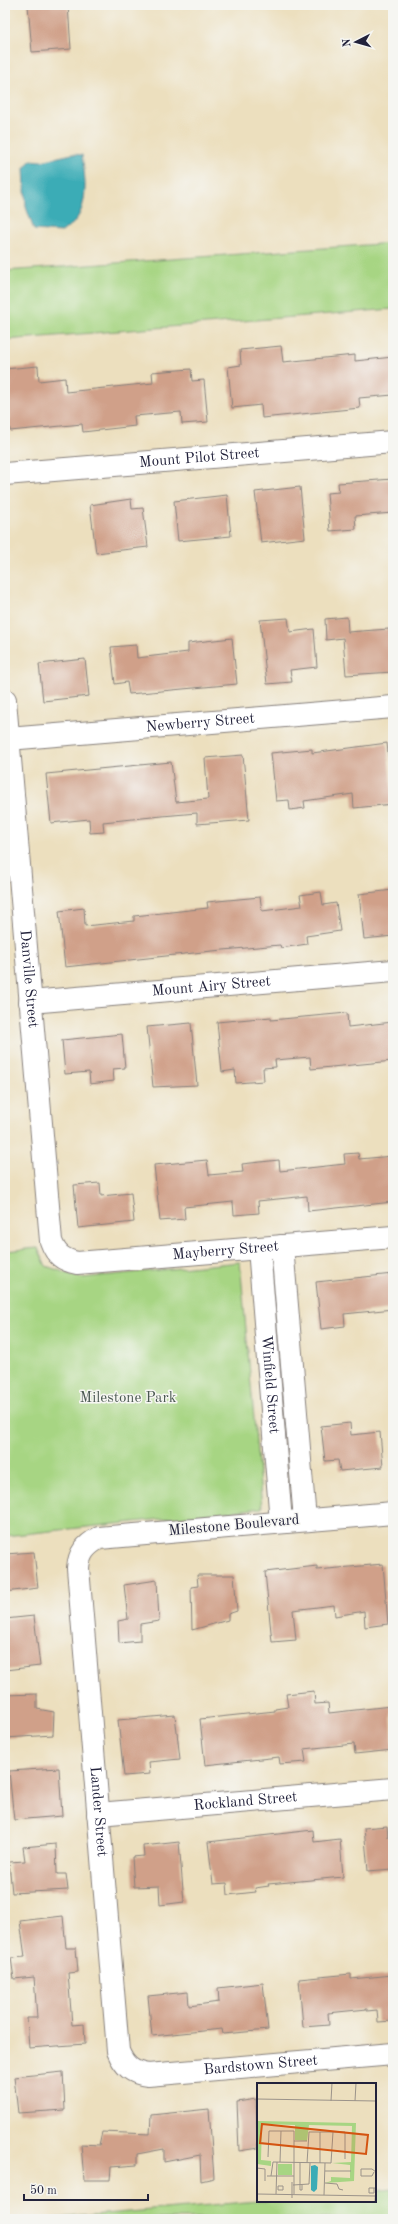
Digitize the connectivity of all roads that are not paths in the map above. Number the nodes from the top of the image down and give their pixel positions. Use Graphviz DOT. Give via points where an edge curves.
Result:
graph roads {
  1 [pos="393,442"];
  2 [pos="5,474"];
  3 [pos="5,700"];
  4 [pos="393,707"];
  5 [pos="8,739"];
  6 [pos="393,971"];
  7 [pos="30,1002"];
  8 [pos="393,1237"];
  9 [pos="282,1246"];
  10 [pos="259,1248"];
  11 [pos="59,1256"];
  12 [pos="393,1512"];
  13 [pos="305,1520"];
  14 [pos="281,1522"];
  15 [pos="81,1552"];
  16 [pos="393,1789"];
  17 [pos="98,1814"];
  18 [pos="393,2054"];
  19 [pos="129,2069"];
  1 -- 2 [label="street, Mount Pilot Street"];
  3 -- 5 [label="street, Danville Street"];
  4 -- 5 [label="street, Newberry Street"];
  5 -- 7 [label="street, Danville Street"];
  6 -- 7 [label="street, Mount Airy Street"];
  7 -- 11 [label="street, Danville Street" via="51,1241"];
  8 -- 9 [label="street, Mayberry Street"];
  9 -- 10 [label="street, Mayberry Street"];
  9 -- 13 [label="street, Winfield Street"];
  10 -- 11 [label="street, Mayberry Street" via="78,1263"];
  10 -- 14 [label="street, Winfield Street"];
  12 -- 13 [label="street, Milestone Boulevard"];
  13 -- 14 [label="street, Milestone Boulevard"];
  14 -- 15 [label="street, Milestone Boulevard" via="100,1538 90,1542"];
  15 -- 17 [label="street, Lander Street" via="78,1568"];
  16 -- 17 [label="street, Rockland Street"];
  17 -- 19 [label="street, Lander Street" via="118,2051"];
  18 -- 19 [label="street, Bardstown Street" via="148,2075 138,2074"];
}
